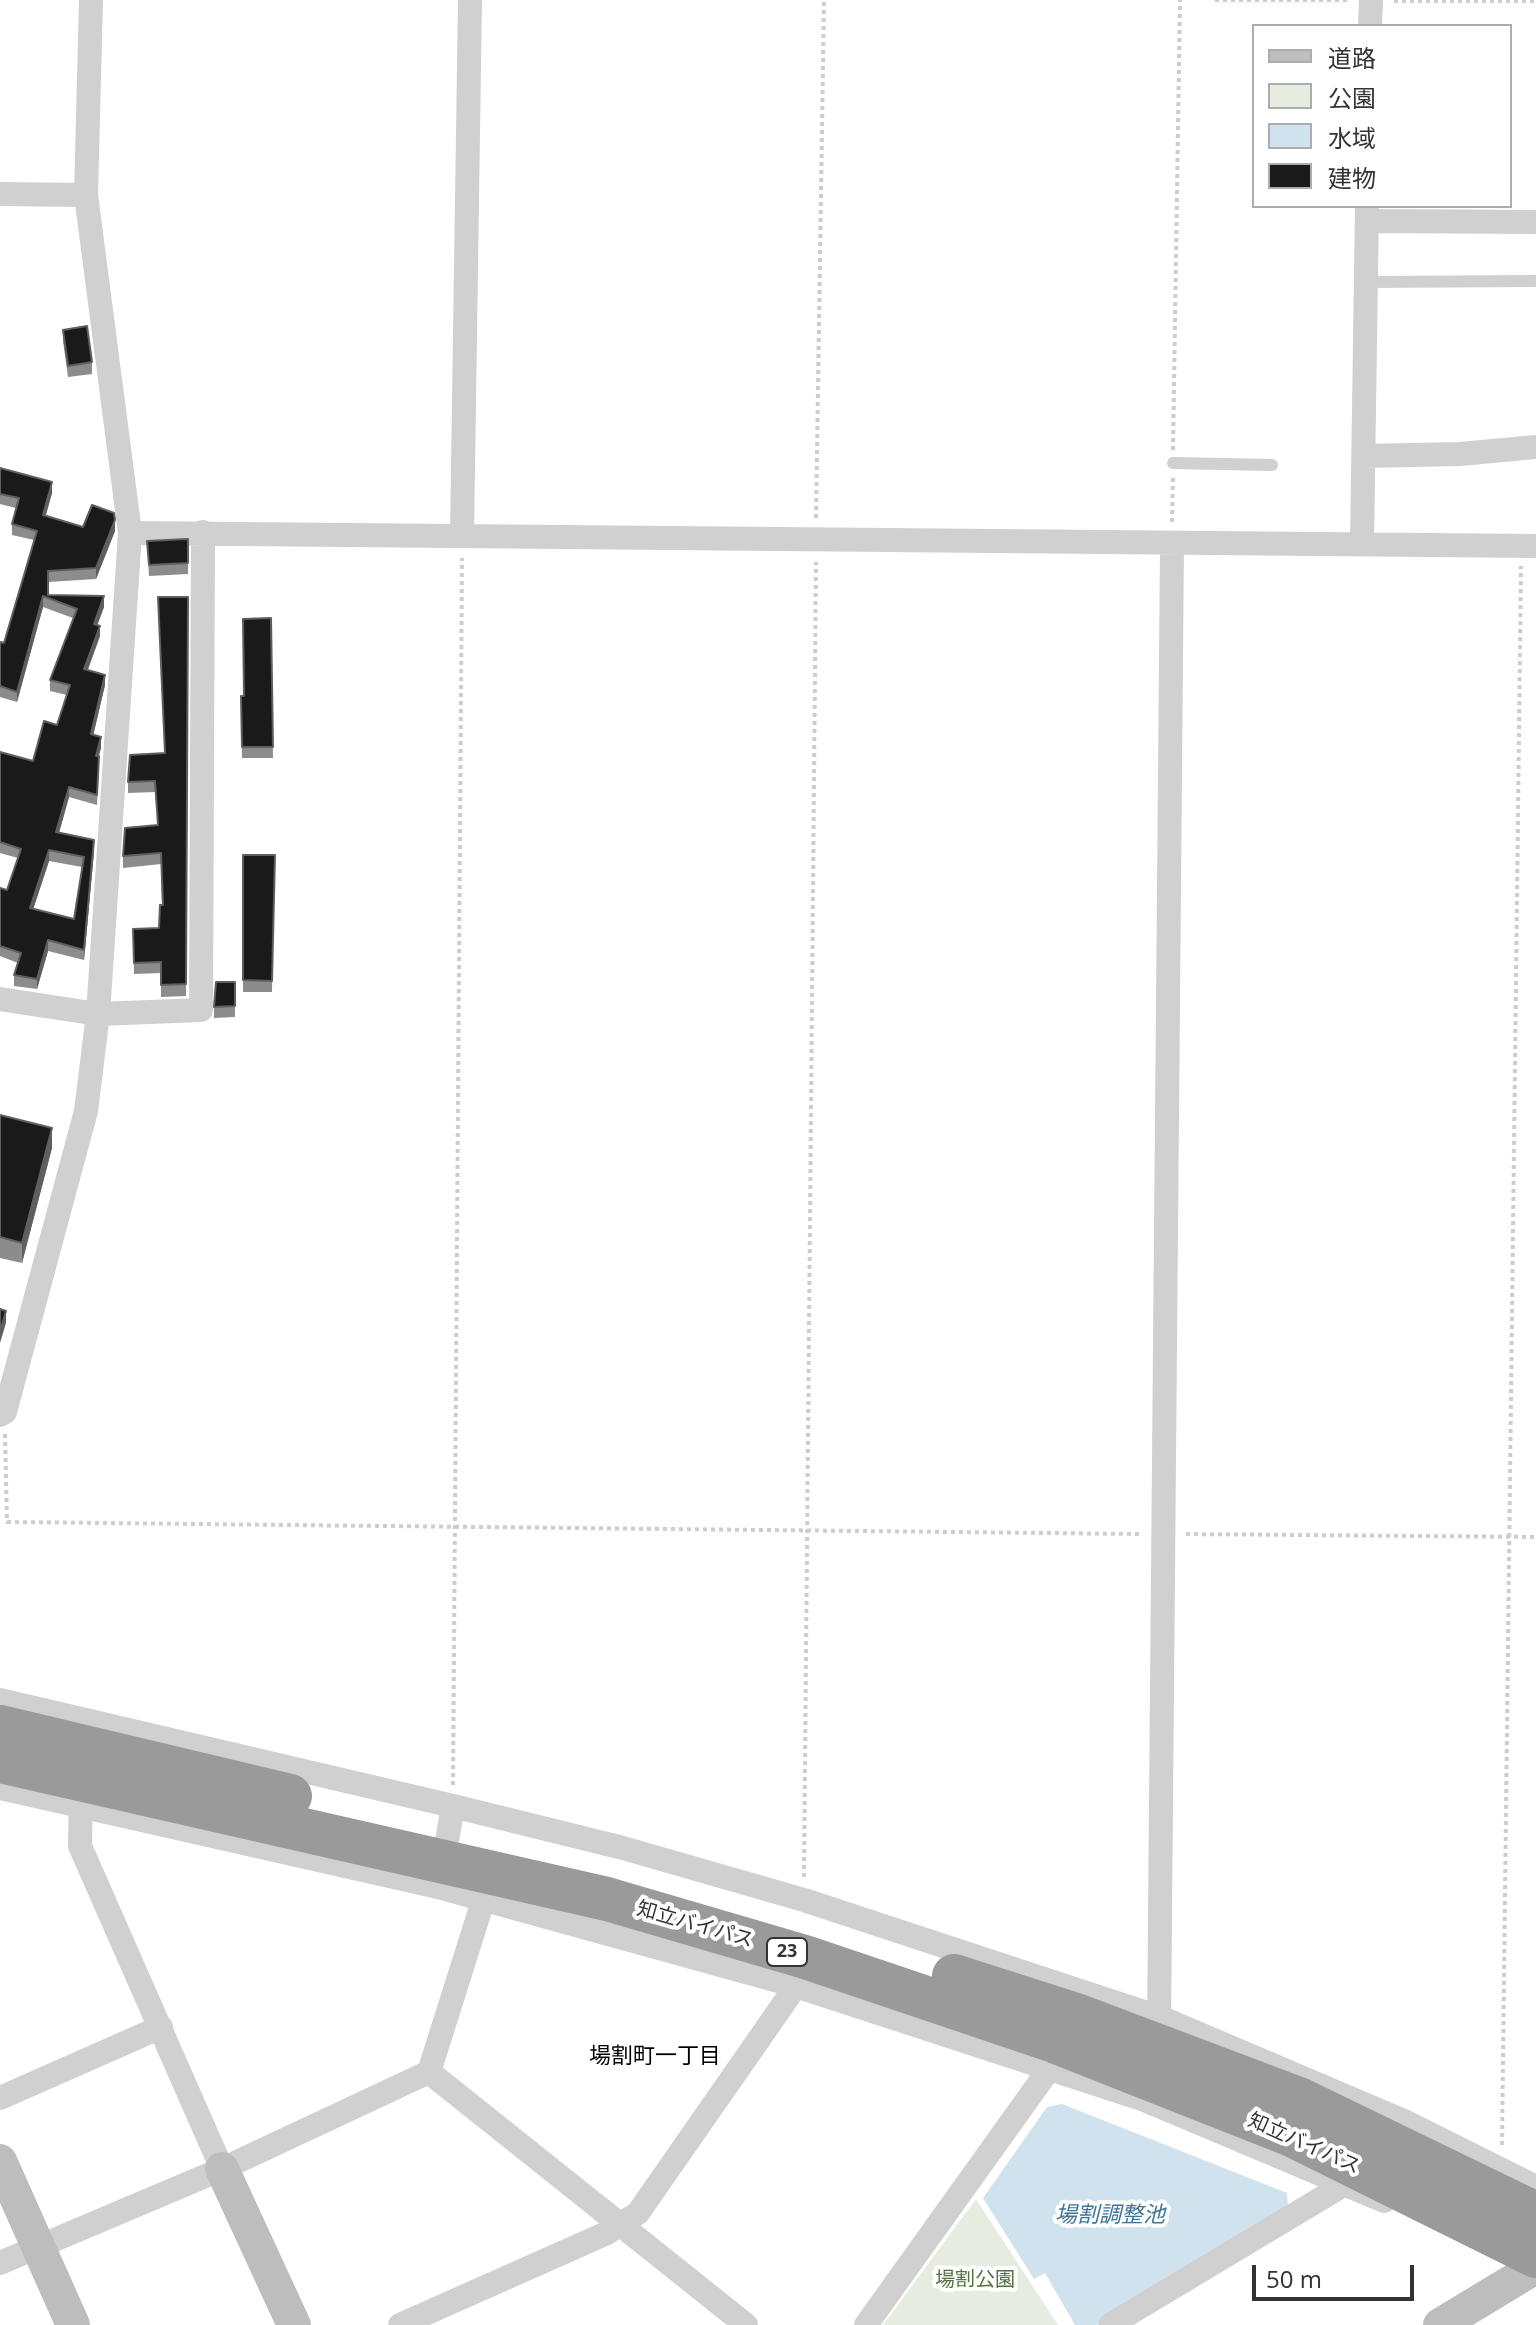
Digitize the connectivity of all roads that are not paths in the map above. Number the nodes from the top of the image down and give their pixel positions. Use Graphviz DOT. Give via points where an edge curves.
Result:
graph roads {
  1 [pos="91,0"];
  2 [pos="470,0"];
  3 [pos="1371,1"];
  4 [pos="1370,24"];
  5 [pos="0,194"];
  6 [pos="86,195"];
  7 [pos="1367,213"];
  8 [pos="1536,222"];
  9 [pos="1536,281"];
  10 [pos="1366,282"];
  11 [pos="1536,447"];
  12 [pos="1364,456"];
  13 [pos="1173,463"];
  14 [pos="1272,465"];
  15 [pos="203,532"];
  16 [pos="130,533"];
  17 [pos="462,535"];
  18 [pos="1362,544"];
  19 [pos="1172,545"];
  20 [pos="1528,546"];
  21 [pos="0,999"];
  22 [pos="98,1014"];
  23 [pos="2,1414"];
  24 [pos="0,1700"];
  25 [pos="91,1721"];
  26 [pos="0,1727"];
  27 [pos="0,1761"];
  28 [pos="0,1788"];
  29 [pos="78,1805"];
  30 [pos="453,1806"];
  31 [pos="438,1887"];
  32 [pos="483,1901"];
  33 [pos="796,1986"];
  34 [pos="1162,2018"];
  35 [pos="161,2027"];
  36 [pos="1050,2068"];
  37 [pos="429,2072"];
  38 [pos="0,2098"];
  39 [pos="1142,2099"];
  40 [pos="0,2161"];
  41 [pos="222,2169"];
  42 [pos="1342,2186"];
  43 [pos="1536,2187"];
  44 [pos="1536,2214"];
  45 [pos="621,2225"];
  46 [pos="38,2246"];
  47 [pos="0,2263"];
  48 [pos="1534,2268"];
  49 [pos="73,2325"];
  50 [pos="294,2325"];
  51 [pos="400,2325"];
  52 [pos="746,2325"];
  53 [pos="866,2325"];
  54 [pos="1110,2325"];
  55 [pos="1440,2325"];
  1 -- 6 [label="street"];
  2 -- 17 [label="street"];
  3 -- 4 [label="street"];
  5 -- 6 [label="street"];
  6 -- 16 [label="street"];
  7 -- 8 [label="street"];
  7 -- 10 [label="street"];
  9 -- 10 [label="lane"];
  10 -- 12 [label="street"];
  11 -- 12 [label="street"];
  12 -- 18 [label="street"];
  13 -- 14 [label="lane"];
  15 -- 16 [label="street"];
  15 -- 17 [label="street"];
  15 -- 22 [label="street" via="201,1010"];
  16 -- 22 [label="street"];
  17 -- 19 [label="street"];
  18 -- 19 [label="street"];
  18 -- 20 [label="street"];
  19 -- 34 [label="street"];
  21 -- 22 [label="street"];
  22 -- 23 [label="street" via="86,1111"];
  24 -- 25 [label="street"];
  25 -- 29 [label="street"];
  25 -- 30 [label="street"];
  26 -- 44 [label="highway, 知立バイパス / 23, bridge" via="619,1874 831,1936 1079,2016 1299,2099"];
  27 -- 48 [label="highway, 知立バイパス / 23, bridge" via="607,1899 805,1957 1054,2041 1292,2135"];
  28 -- 29 [label="street"];
  29 -- 31 [label="street"];
  29 -- 35 [label="street" via="80,1846"];
  30 -- 31 [label="street"];
  30 -- 34 [label="street" via="804,1900"];
  31 -- 32 [label="street"];
  32 -- 33 [label="street"];
  32 -- 37 [label="street"];
  33 -- 36 [label="street"];
  33 -- 45 [label="street" via="638,2213"];
  34 -- 39 [label="street"];
  34 -- 43 [label="street" via="1500,2160"];
  35 -- 38 [label="street"];
  35 -- 41 [label="street"];
  36 -- 39 [label="street"];
  36 -- 53 [label="street"];
  37 -- 41 [label="street"];
  37 -- 45 [label="street"];
  39 -- 42 [label="street"];
  40 -- 46 [label="street"];
  41 -- 46 [label="street"];
  41 -- 50 [label="street"];
  42 -- 48 [label="street"];
  42 -- 54 [label="street"];
  45 -- 51 [label="street"];
  45 -- 52 [label="street"];
  46 -- 47 [label="street"];
  46 -- 49 [label="street"];
  48 -- 55 [label="street"];
}
